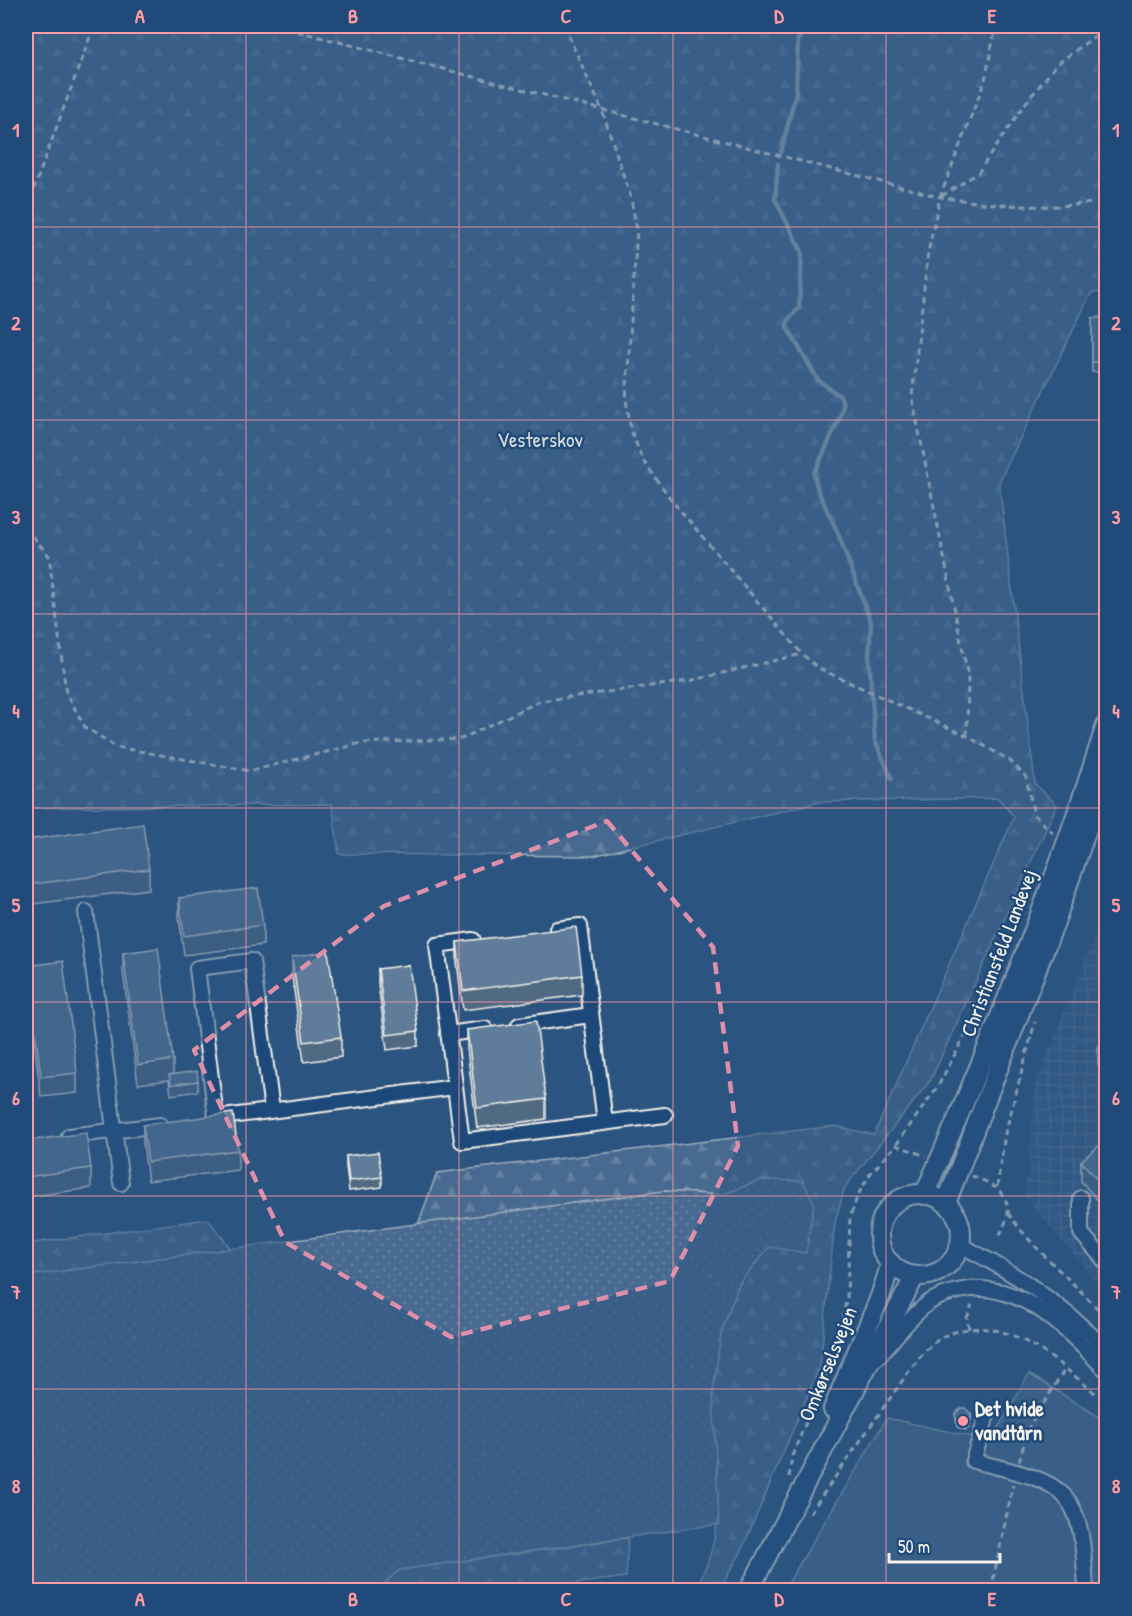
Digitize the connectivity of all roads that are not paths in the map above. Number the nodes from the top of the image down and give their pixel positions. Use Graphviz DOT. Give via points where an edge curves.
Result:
graph roads {
  1 [pos="1107,724"];
  2 [pos="1107,774"];
  3 [pos="86,912"];
  4 [pos="544,931"];
  5 [pos="485,939"];
  6 [pos="591,1016"];
  7 [pos="448,1034"];
  8 [pos="455,1087"];
  9 [pos="272,1110"];
  10 [pos="665,1115"];
  11 [pos="605,1122"];
  12 [pos="171,1123"];
  13 [pos="114,1130"];
  14 [pos="59,1138"];
  15 [pos="121,1183"];
  16 [pos="924,1195"];
  17 [pos="1081,1198"];
  18 [pos="946,1203"];
  19 [pos="960,1245"];
  20 [pos="1107,1262"];
  21 [pos="891,1263"];
  22 [pos="915,1275"];
  23 [pos="1107,1350"];
  24 [pos="865,1370"];
  25 [pos="1107,1370"];
  26 [pos="987,1415"];
  27 [pos="797,1481"];
  28 [pos="749,1590"];
  29 [pos="1086,1590"];
  1 -- 16 [label="main road, Christiansfeld Landevej" via="993,1032"];
  2 -- 18 [label="main road, Christiansfeld Landevej" via="1055,922"];
  3 -- 13 [label="street"];
  4 -- 6 [label="street" via="580,927"];
  5 -- 7 [label="street" via="437,945"];
  6 -- 7 [label="street"];
  6 -- 11 [label="street"];
  7 -- 8 [label="street"];
  8 -- 9 [label="street"];
  8 -- 11 [label="street" via="462,1141"];
  9 -- 9 [label="street" via="252,961 197,968 210,1118"];
  10 -- 11 [label="street"];
  12 -- 13 [label="street"];
  13 -- 14 [label="street"];
  13 -- 15 [label="street"];
  16 -- 18 [label="main road"];
  16 -- 21 [label="main road" via="900,1200 884,1217 880,1242"];
  17 -- 20 [label="street" via="1081,1233"];
  18 -- 19 [label="main road" via="959,1222"];
  19 -- 22 [label="main road" via="947,1266 932,1274"];
  19 -- 23 [label="street" via="1040,1291"];
  21 -- 22 [label="main road"];
  21 -- 27 [label="main road, Omkørselsvejen" via="880,1297"];
  22 -- 24 [label="main road, Omkørselsvejen"];
  24 -- 25 [label="street" via="928,1303 946,1294 981,1289 1004,1291 1028,1301 1066,1330"];
  24 -- 27 [label="main road, Omkørselsvejen"];
  26 -- 29 [label="street" via="973,1461 1046,1481 1066,1495 1083,1537"];
  27 -- 28 [label="main road, Omkørselsvejen"];
}
